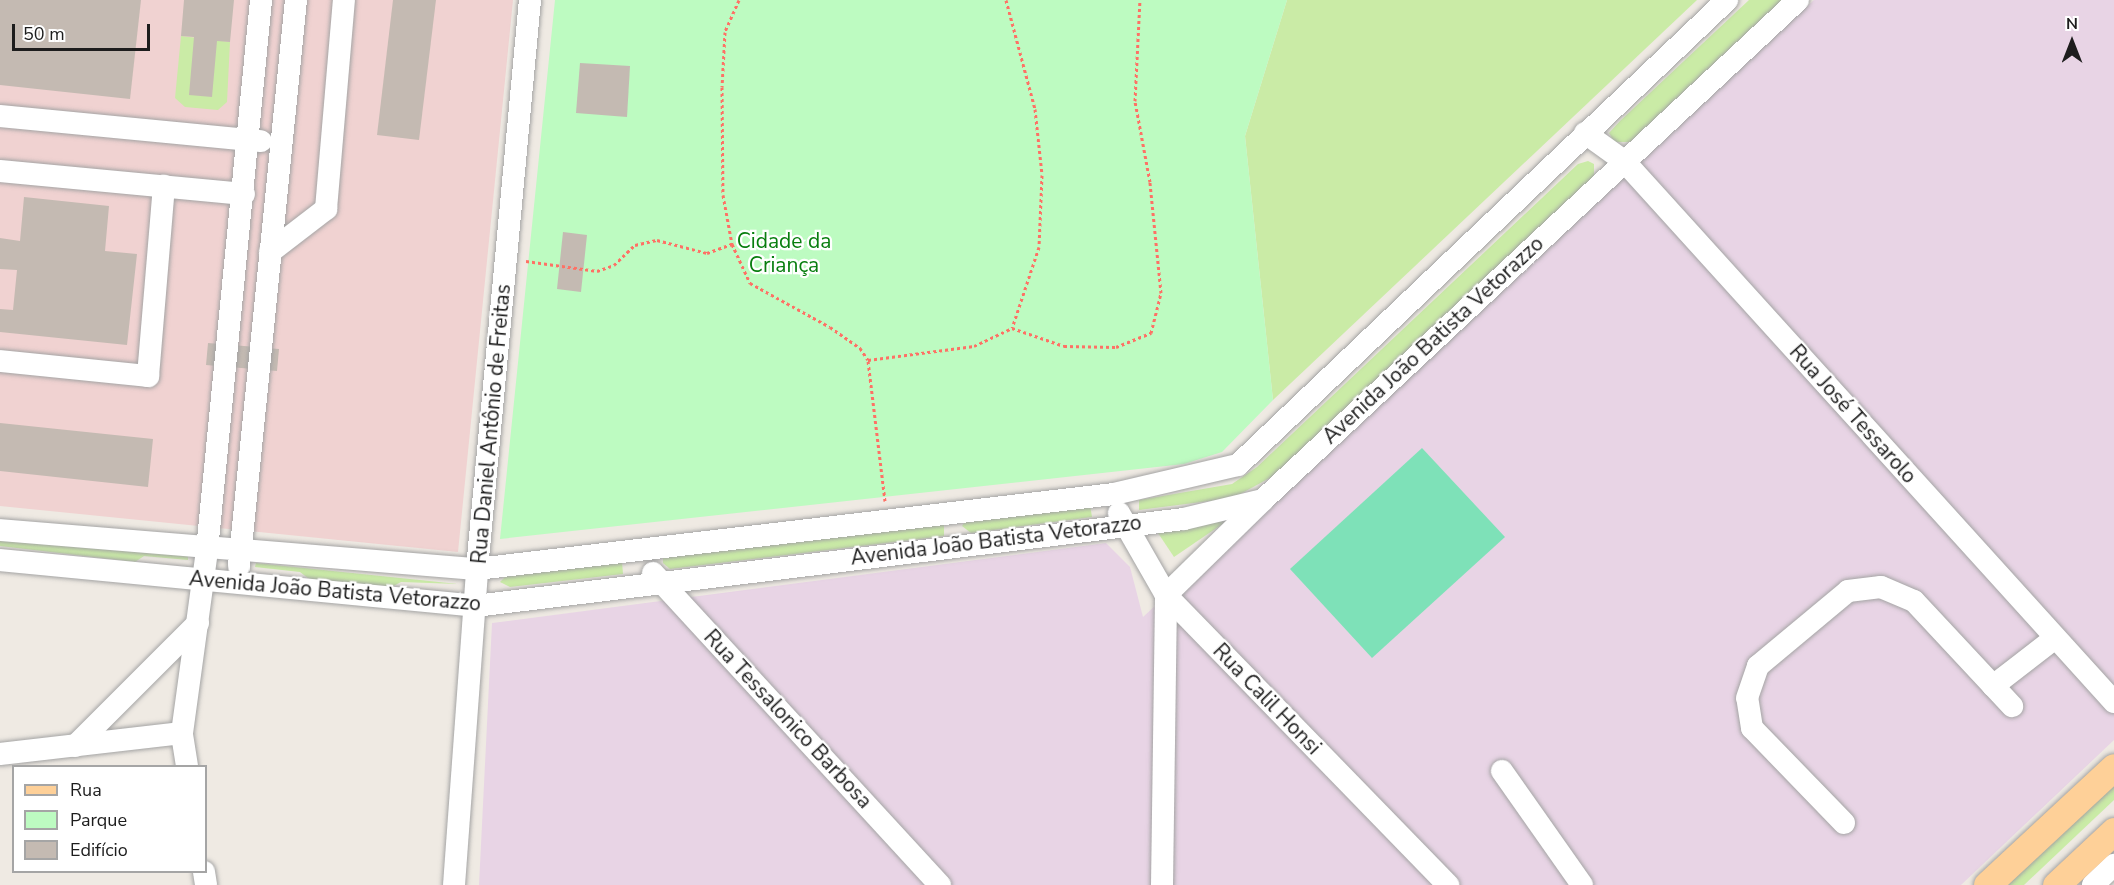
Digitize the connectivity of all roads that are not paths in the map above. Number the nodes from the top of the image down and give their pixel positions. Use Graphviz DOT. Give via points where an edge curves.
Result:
graph roads {
  1 [pos="261,0"];
  2 [pos="296,0"];
  3 [pos="344,0"];
  4 [pos="530,0"];
  5 [pos="1727,0"];
  6 [pos="1798,0"];
  7 [pos="0,116"];
  8 [pos="1585,133"];
  9 [pos="249,140"];
  10 [pos="281,144"];
  11 [pos="1624,161"];
  12 [pos="0,171"];
  13 [pos="164,186"];
  14 [pos="244,194"];
  15 [pos="270,252"];
  16 [pos="0,361"];
  17 [pos="1114,494"];
  18 [pos="1263,500"];
  19 [pos="952,512"];
  20 [pos="1122,526"];
  21 [pos="0,530"];
  22 [pos="957,545"];
  23 [pos="207,550"];
  24 [pos="240,552"];
  25 [pos="635,553"];
  26 [pos="0,560"];
  27 [pos="477,569"];
  28 [pos="659,579"];
  29 [pos="203,581"];
  30 [pos="237,585"];
  31 [pos="1166,595"];
  32 [pos="475,606"];
  33 [pos="198,623"];
  34 [pos="2055,638"];
  35 [pos="1993,686"];
  36 [pos="2114,702"];
  37 [pos="2012,706"];
  38 [pos="182,733"];
  39 [pos="75,746"];
  40 [pos="0,754"];
  41 [pos="187,765"];
  42 [pos="2114,767"];
  43 [pos="1502,771"];
  44 [pos="1844,823"];
  45 [pos="2114,831"];
  46 [pos="2114,866"];
  47 [pos="454,885"];
  48 [pos="940,885"];
  49 [pos="1162,885"];
  50 [pos="1448,885"];
  51 [pos="1582,885"];
  52 [pos="1987,885"];
  53 [pos="2056,885"];
  54 [pos="2093,885"];
  1 -- 9 [label="street"];
  2 -- 10 [label="street"];
  3 -- 15 [label="street" via="326,209"];
  4 -- 27 [label="street, Rua Daniel Antônio de Freitas"];
  5 -- 8 [label="street, Avenida João Batista Vetorazzo"];
  6 -- 11 [label="street, Avenida João Batista Vetorazzo"];
  7 -- 9 [label="street"];
  8 -- 11 [label="street, Rua José Tessarolo"];
  8 -- 17 [label="street, Avenida João Batista Vetorazzo" via="1238,465"];
  9 -- 10 [label="street"];
  9 -- 14 [label="street"];
  10 -- 15 [label="street"];
  11 -- 18 [label="street, Avenida João Batista Vetorazzo"];
  11 -- 34 [label="street, Rua José Tessarolo"];
  12 -- 13 [label="street"];
  13 -- 14 [label="street"];
  13 -- 16 [label="street" via="148,376"];
  14 -- 23 [label="street"];
  15 -- 24 [label="street"];
  17 -- 19 [label="street, Avenida João Batista Vetorazzo"];
  17 -- 20 [label="street, Rua Calil Honsi"];
  18 -- 20 [label="street, Avenida João Batista Vetorazzo"];
  18 -- 31 [label="street"];
  19 -- 22 [label="street"];
  19 -- 25 [label="street, Avenida João Batista Vetorazzo"];
  20 -- 22 [label="street, Avenida João Batista Vetorazzo"];
  20 -- 31 [label="street, Rua Calil Honsi"];
  21 -- 23 [label="street, Avenida João Batista Vetorazzo"];
  22 -- 28 [label="street, Avenida João Batista Vetorazzo"];
  23 -- 24 [label="street, Avenida João Batista Vetorazzo"];
  23 -- 29 [label="street"];
  24 -- 27 [label="street, Avenida João Batista Vetorazzo"];
  24 -- 30 [label="street"];
  25 -- 27 [label="street, Avenida João Batista Vetorazzo"];
  25 -- 28 [label="street, Rua Tessalonico Barbosa"];
  26 -- 29 [label="street, Avenida João Batista Vetorazzo"];
  27 -- 32 [label="street, Rua Daniel Antônio de Freitas"];
  28 -- 32 [label="street, Avenida João Batista Vetorazzo"];
  28 -- 48 [label="street, Rua Tessalonico Barbosa"];
  29 -- 30 [label="street, Avenida João Batista Vetorazzo"];
  29 -- 33 [label="street"];
  30 -- 32 [label="street, Avenida João Batista Vetorazzo"];
  31 -- 49 [label="street"];
  31 -- 50 [label="street, Rua Calil Honsi"];
  32 -- 47 [label="street, Rua Daniel Antônio de Freitas"];
  33 -- 38 [label="street"];
  33 -- 39 [label="street"];
  34 -- 35 [label="street"];
  34 -- 36 [label="street, Rua José Tessarolo"];
  35 -- 37 [label="street"];
  35 -- 44 [label="street" via="1914,601 1881,587 1848,591 1758,666 1747,698 1752,728"];
  38 -- 39 [label="street"];
  38 -- 41 [label="street"];
  39 -- 40 [label="street"];
  42 -- 52 [label="main road"];
  43 -- 51 [label="street"];
  45 -- 53 [label="main road"];
  46 -- 54 [label="street"];
}
